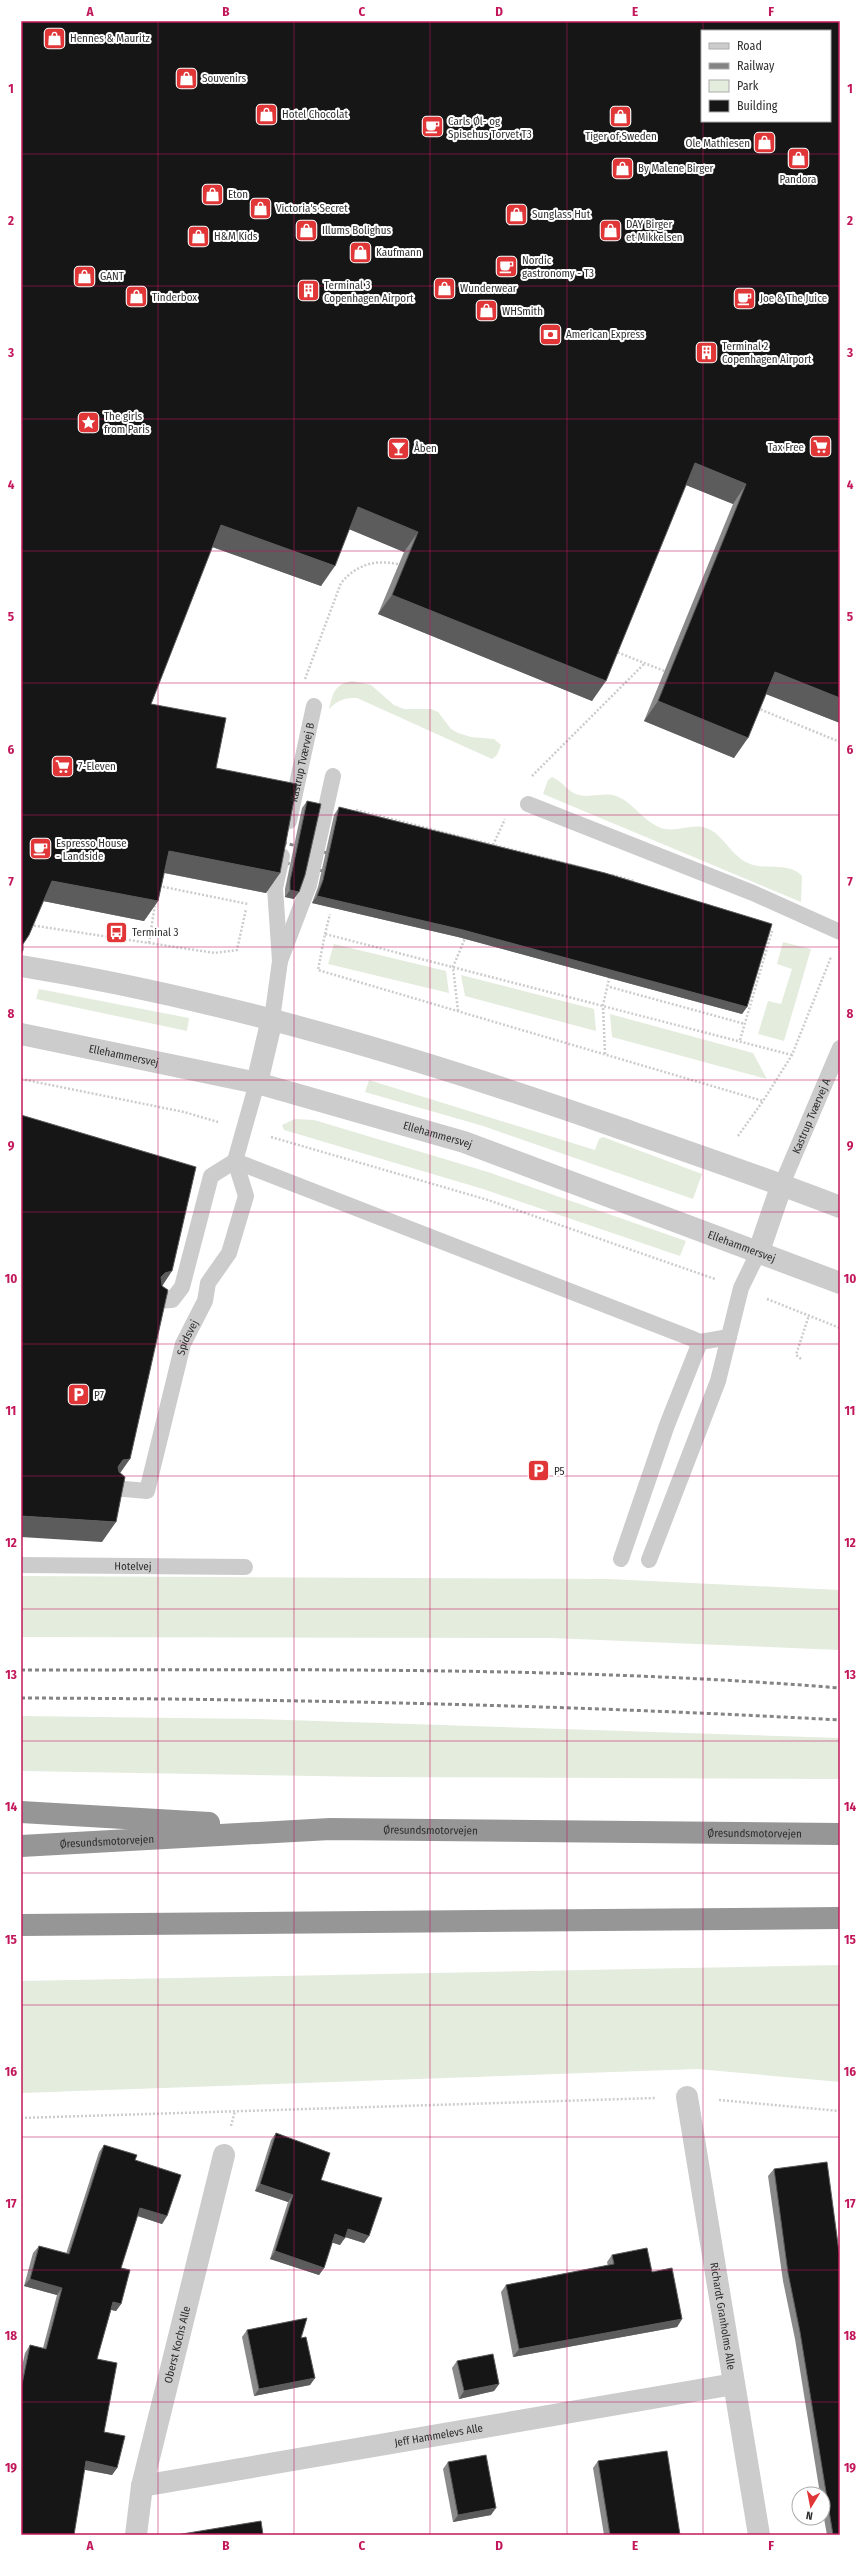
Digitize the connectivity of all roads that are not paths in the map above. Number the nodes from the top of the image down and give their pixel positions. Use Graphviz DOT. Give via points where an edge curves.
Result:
graph roads {
  1 [pos="314,706"];
  2 [pos="333,776"];
  3 [pos="528,804"];
  4 [pos="840,932"];
  5 [pos="280,961"];
  6 [pos="21,966"];
  7 [pos="272,1019"];
  8 [pos="21,1034"];
  9 [pos="840,1048"];
  10 [pos="257,1083"];
  11 [pos="235,1161"];
  12 [pos="782,1184"];
  13 [pos="840,1207"];
  14 [pos="759,1251"];
  15 [pos="840,1283"];
  16 [pos="156,1301"];
  17 [pos="729,1336"];
  18 [pos="700,1342"];
  19 [pos="114,1488"];
  20 [pos="621,1559"];
  21 [pos="648,1560"];
  22 [pos="21,1565"];
  23 [pos="245,1567"];
  24 [pos="21,1812"];
  25 [pos="330,1829"];
  26 [pos="840,1834"];
  27 [pos="21,1846"];
  28 [pos="840,1918"];
  29 [pos="21,1925"];
  30 [pos="687,2097"];
  31 [pos="224,2155"];
  32 [pos="734,2384"];
  33 [pos="142,2486"];
  34 [pos="136,2535"];
  35 [pos="759,2535"];
  1 -- 5 [label="lane, Kastrup Tværvej B, bridge" via="275,888"];
  2 -- 5 [label="lane, Kastrup Tværvej B, bridge" via="306,897"];
  3 -- 4 [label="lane" via="753,892"];
  5 -- 7 [label="lane, Kastrup Tværvej B"];
  6 -- 7 [label="street" via="100,978"];
  7 -- 10 [label="street"];
  7 -- 12 [label="street" via="482,1080"];
  8 -- 10 [label="street, Ellehammersvej"];
  9 -- 12 [label="lane, Kastrup Tværvej A"];
  10 -- 11 [label="lane"];
  10 -- 14 [label="street, Ellehammersvej" via="464,1142"];
  11 -- 16 [label="lane" via="211,1176 182,1287 172,1300"];
  11 -- 18 [label="lane"];
  11 -- 19 [label="lane, Spidsvej" via="246,1196 229,1253 208,1283 205,1301 183,1344 147,1490"];
  12 -- 13 [label="street"];
  12 -- 14 [label="street"];
  14 -- 15 [label="street, Ellehammersvej"];
  14 -- 17 [label="lane" via="741,1288"];
  17 -- 18 [label="lane"];
  17 -- 21 [label="lane" via="718,1381"];
  18 -- 20 [label="lane" via="667,1424"];
  22 -- 23 [label="lane, Hotelvej"];
  24 -- 25 [label="highway"];
  25 -- 26 [label="highway, Øresundsmotorvejen"];
  25 -- 27 [label="highway, Øresundsmotorvejen"];
  28 -- 29 [label="highway"];
  30 -- 32 [label="street, Richardt Granholms Alle"];
  31 -- 33 [label="street, Oberst Kochs Alle"];
  32 -- 33 [label="street, Jeff Hammelevs Alle"];
  32 -- 35 [label="street, Richardt Granholms Alle"];
  33 -- 34 [label="street, Oberst Kochs Alle"];
}
